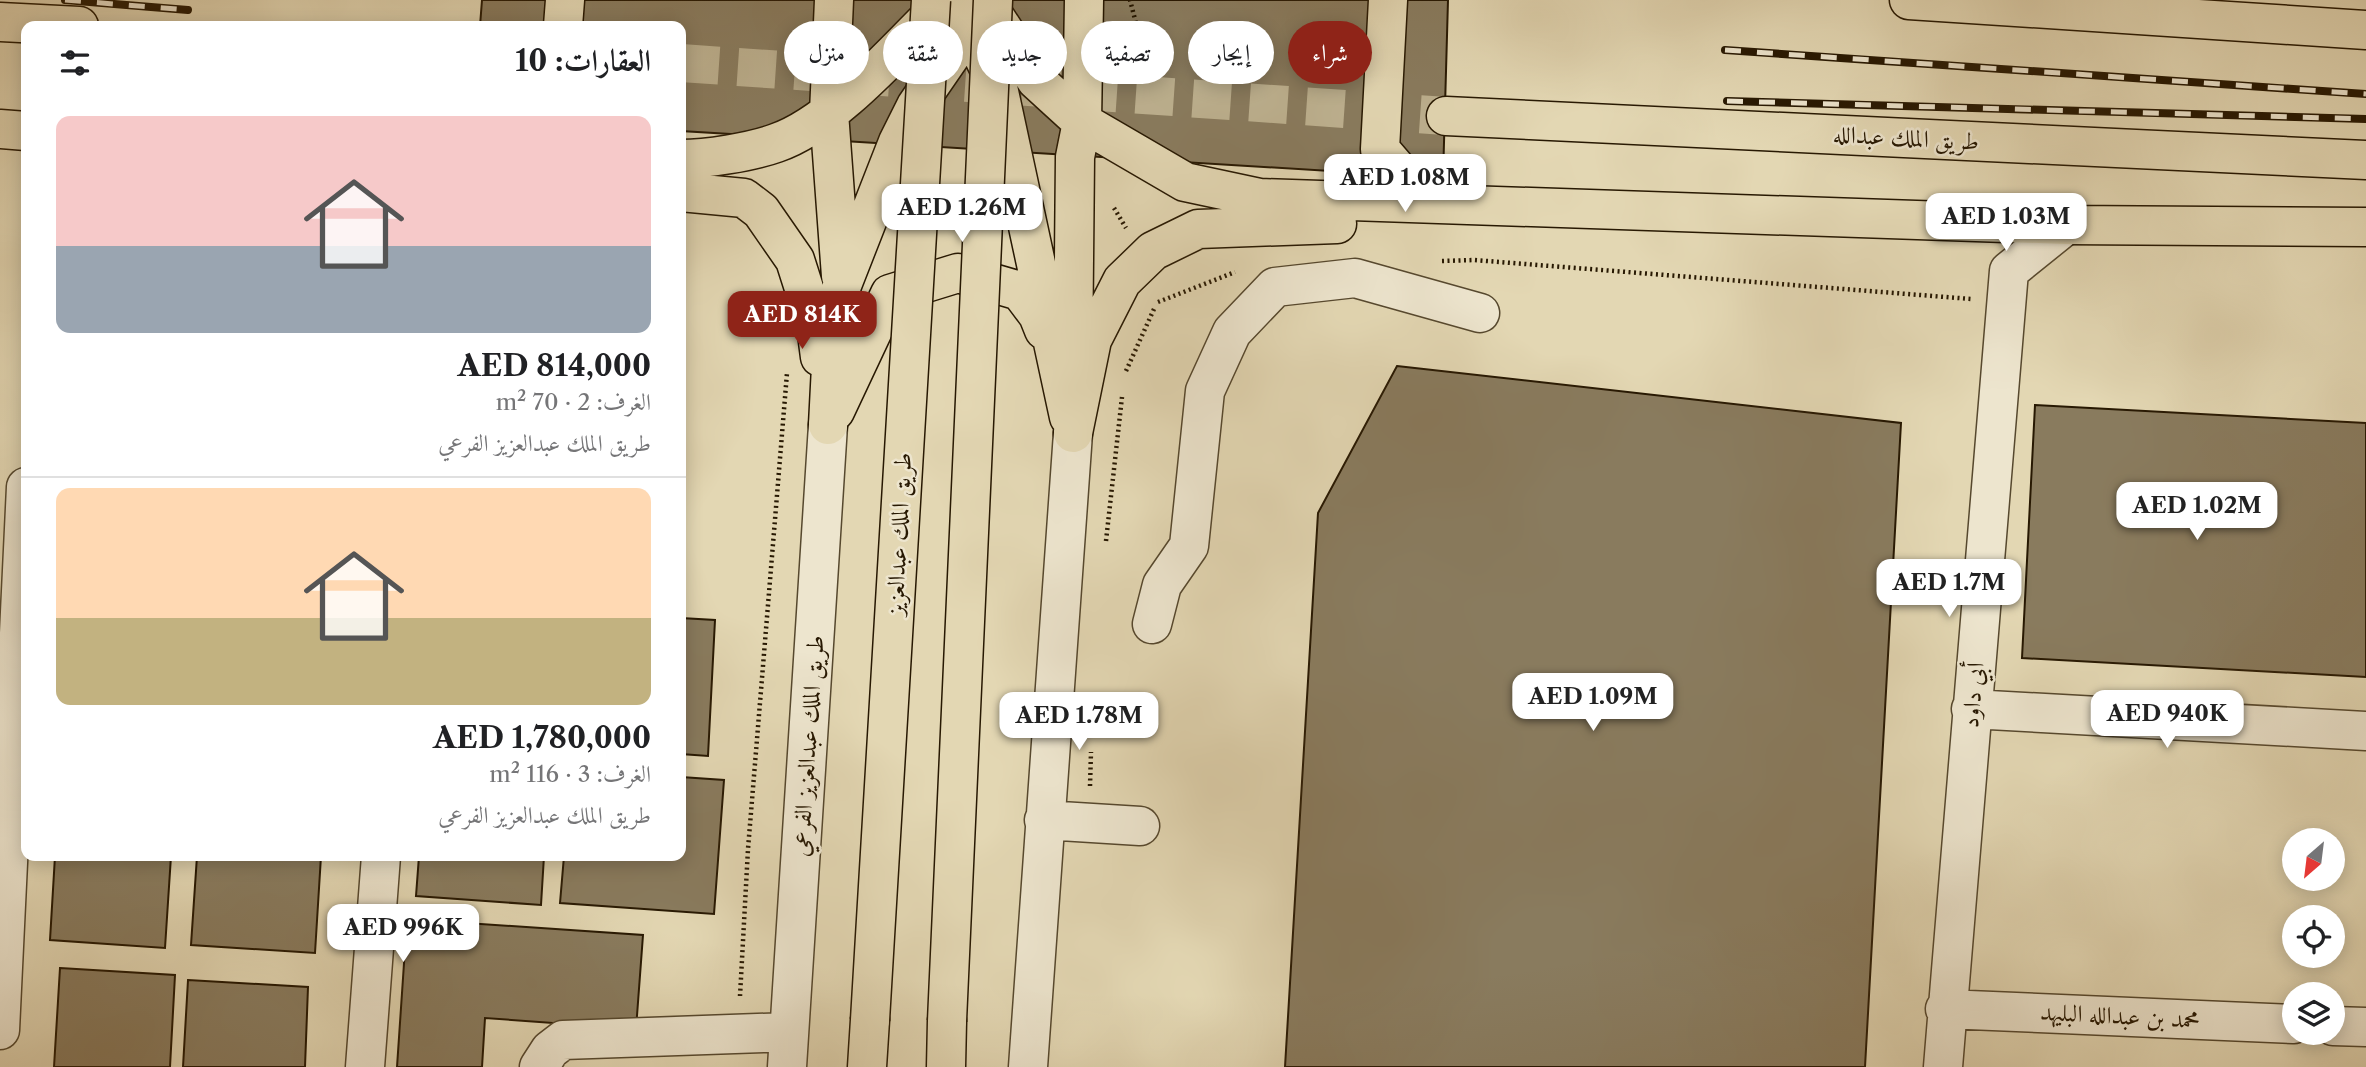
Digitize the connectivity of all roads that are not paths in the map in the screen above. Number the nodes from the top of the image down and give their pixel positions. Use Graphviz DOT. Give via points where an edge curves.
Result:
graph roads {
  1 [pos="565,0"];
  2 [pos="834,0"];
  3 [pos="930,0"];
  4 [pos="1084,0"];
  5 [pos="1388,0"];
  6 [pos="1909,0"];
  7 [pos="974,4"];
  8 [pos="563,21"];
  9 [pos="0,22"];
  10 [pos="21,23"];
  11 [pos="2366,30"];
  12 [pos="829,113"];
  13 [pos="1446,116"];
  14 [pos="1082,122"];
  15 [pos="0,129"];
  16 [pos="21,131"];
  17 [pos="686,158"];
  18 [pos="2366,160"];
  19 [pos="686,192"];
  20 [pos="1647,213"];
  21 [pos="2066,225"];
  22 [pos="2366,228"];
  23 [pos="842,285"];
  24 [pos="1480,313"];
  25 [pos="828,425"];
  26 [pos="1073,433"];
  27 [pos="21,512"];
  28 [pos="11,562"];
  29 [pos="1153,624"];
  30 [pos="1972,709"];
  31 [pos="2366,731"];
  32 [pos="1044,820"];
  33 [pos="1140,825"];
  34 [pos="381,861"];
  35 [pos="1945,1009"];
  36 [pos="2282,1023"];
  37 [pos="2345,1026"];
  38 [pos="2366,1027"];
  39 [pos="0,1030"];
  40 [pos="788,1050"];
  41 [pos="365,1067"];
  42 [pos="538,1067"];
  43 [pos="867,1067"];
  44 [pos="946,1067"];
  45 [pos="1028,1067"];
  46 [pos="1943,1067"];
  1 -- 8 [label="main road"];
  2 -- 12 [label="main road"];
  3 -- 43 [label="main road, طريق الملك عبدالعزيز, bridge"];
  4 -- 14 [label="main road"];
  5 -- 20 [label="main road" via="1380,149 1410,184 1444,197"];
  6 -- 11 [label="main road"];
  7 -- 12 [label="main road"];
  7 -- 14 [label="main road" via="1035,80"];
  7 -- 23 [label="main road" via="898,142"];
  7 -- 26 [label="main road" via="998,87"];
  7 -- 44 [label="main road, bridge"];
  9 -- 10 [label="main road"];
  12 -- 17 [label="main road" via="775,144"];
  12 -- 23 [label="main road"];
  13 -- 18 [label="main road, طريق الملك عبدالله"];
  14 -- 20 [label="main road" via="1185,182 1260,198"];
  14 -- 26 [label="main road" via="1075,158"];
  15 -- 16 [label="main road"];
  19 -- 25 [label="main road" via="744,198 761,211 795,260 816,327"];
  20 -- 21 [label="main road"];
  20 -- 26 [label="main road" via="1198,229 1147,256 1122,282 1092,340"];
  21 -- 22 [label="main road"];
  21 -- 30 [label="street, أبي داود" via="2009,271"];
  23 -- 25 [label="main road" via="832,346"];
  24 -- 29 [label="street" via="1355,278 1275,287 1232,332 1205,391 1189,546 1162,585"];
  25 -- 26 [label="main road" via="890,294 958,274 1020,291 1038,315"];
  25 -- 40 [label="street, طريق الملك عبدالعزيز الفرعي"];
  26 -- 32 [label="street"];
  27 -- 28 [label="street"];
  28 -- 39 [label="street"];
  30 -- 31 [label="street"];
  30 -- 35 [label="street, أبي داود"];
  32 -- 33 [label="street"];
  32 -- 45 [label="street"];
  34 -- 41 [label="street"];
  35 -- 36 [label="street, محمد بن عبدالله البليهد"];
  35 -- 46 [label="street, أبي داود"];
  37 -- 38 [label="street"];
  40 -- 42 [label="street" via="738,1034 563,1041"];
}
